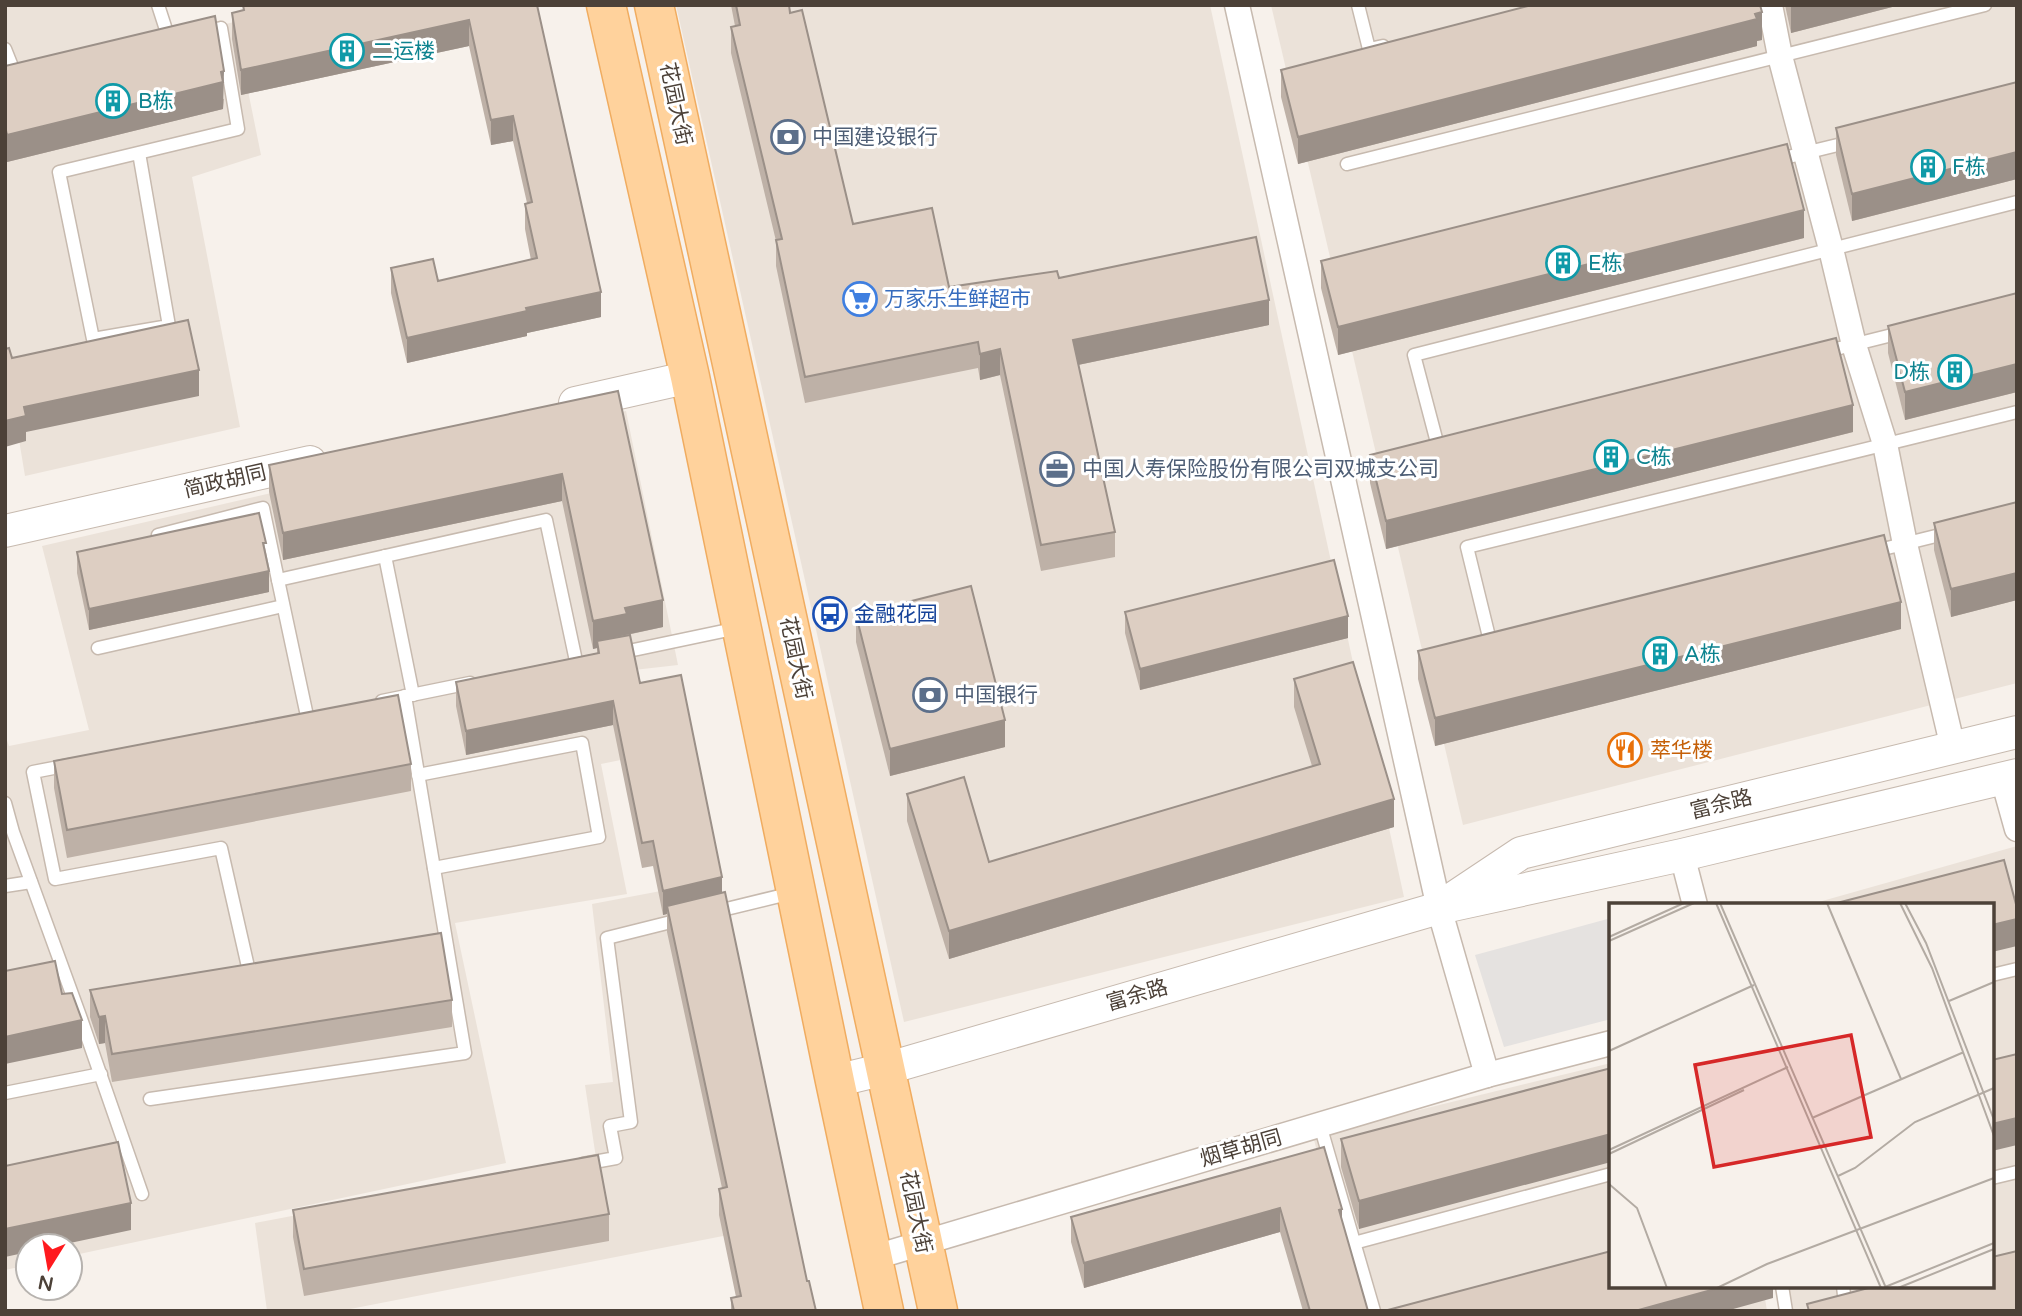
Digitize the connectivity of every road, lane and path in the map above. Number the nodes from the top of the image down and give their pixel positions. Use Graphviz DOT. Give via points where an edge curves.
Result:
graph roads {
  1 [pos="158,5"];
  2 [pos="606,5"];
  3 [pos="654,5"];
  4 [pos="1237,5"];
  5 [pos="1359,5"];
  6 [pos="1770,5"];
  7 [pos="1984,5"];
  8 [pos="1395,43"];
  9 [pos="5,49"];
  10 [pos="1780,56"];
  11 [pos="16,74"];
  12 [pos="1858,140"];
  13 [pos="139,153"];
  14 [pos="1805,153"];
  15 [pos="1766,163"];
  16 [pos="1347,164"];
  17 [pos="2017,202"];
  18 [pos="1831,249"];
  19 [pos="1916,329"];
  20 [pos="1854,345"];
  21 [pos="1814,355"];
  22 [pos="690,377"];
  23 [pos="541,410"];
  24 [pos="2017,411"];
  25 [pos="1885,444"];
  26 [pos="1452,447"];
  27 [pos="338,456"];
  28 [pos="5,531"];
  29 [pos="1955,531"];
  30 [pos="143,539"];
  31 [pos="1905,544"];
  32 [pos="385,556"];
  33 [pos="1852,557"];
  34 [pos="278,580"];
  35 [pos="284,606"];
  36 [pos="742,627"];
  37 [pos="1505,642"];
  38 [pos="98,648"];
  39 [pos="589,659"];
  40 [pos="562,664"];
  41 [pos="481,681"];
  42 [pos="409,696"];
  43 [pos="369,704"];
  44 [pos="307,717"];
  45 [pos="2017,732"];
  46 [pos="1953,748"];
  47 [pos="85,761"];
  48 [pos="418,775"];
  49 [pos="2010,777"];
  50 [pos="5,803"];
  51 [pos="2017,829"];
  52 [pos="1682,855"];
  53 [pos="434,868"];
  54 [pos="31,882"];
  55 [pos="5,886"];
  56 [pos="796,892"];
  57 [pos="1694,903"];
  58 [pos="1439,908"];
  59 [pos="447,949"];
  60 [pos="408,955"];
  61 [pos="2017,969"];
  62 [pos="1994,975"];
  63 [pos="264,979"];
  64 [pos="1609,1044"];
  65 [pos="885,1069"];
  66 [pos="101,1074"];
  67 [pos="1487,1075"];
  68 [pos="835,1082"];
  69 [pos="5,1093"];
  70 [pos="150,1098"];
  71 [pos="1320,1125"];
  72 [pos="128,1155"];
  73 [pos="114,1157"];
  74 [pos="575,1165"];
  75 [pos="2017,1172"];
  76 [pos="1609,1175"];
  77 [pos="1994,1178"];
  78 [pos="142,1194"];
  79 [pos="923,1242"];
  80 [pos="1354,1243"];
  81 [pos="872,1258"];
  82 [pos="1782,1288"];
  83 [pos="1843,1288"];
  84 [pos="1858,1301"];
  85 [pos="884,1311"];
  86 [pos="938,1311"];
  87 [pos="1374,1311"];
  88 [pos="1786,1311"];
  1 -- 13 [label="lane" via="175,38 221,28 238,129"];
  2 -- 22 [label="main road"];
  3 -- 65 [label="main road, 花园大街"];
  4 -- 58 [label="street"];
  5 -- 8 [label="lane" via="1369,49"];
  6 -- 10 [label="street"];
  7 -- 10 [label="lane"];
  9 -- 11 [label="lane"];
  10 -- 14 [label="street"];
  10 -- 16 [label="lane"];
  12 -- 14 [label="lane"];
  13 -- 13 [label="lane" via="60,172 93,339 169,326"];
  14 -- 15 [label="lane"];
  14 -- 18 [label="street"];
  17 -- 18 [label="lane"];
  18 -- 20 [label="street"];
  18 -- 26 [label="lane" via="1414,355 1439,450"];
  19 -- 20 [label="lane"];
  20 -- 21 [label="lane"];
  20 -- 25 [label="street"];
  22 -- 23 [label="street"];
  22 -- 36 [label="main road"];
  24 -- 25 [label="lane"];
  25 -- 31 [label="street"];
  25 -- 37 [label="lane" via="1467,547 1491,645"];
  27 -- 28 [label="street, 简政胡同"];
  29 -- 31 [label="lane"];
  30 -- 34 [label="lane" via="263,508"];
  31 -- 33 [label="lane"];
  31 -- 46 [label="street"];
  32 -- 34 [label="lane"];
  32 -- 39 [label="lane" via="546,520"];
  32 -- 42 [label="lane"];
  34 -- 35 [label="lane"];
  35 -- 38 [label="lane"];
  35 -- 44 [label="lane"];
  36 -- 39 [label="lane"];
  36 -- 56 [label="main road"];
  39 -- 40 [label="lane"];
  41 -- 42 [label="lane"];
  42 -- 43 [label="lane"];
  42 -- 48 [label="lane"];
  45 -- 46 [label="street, 富余路"];
  46 -- 58 [label="street, 富余路" via="1521,853"];
  47 -- 63 [label="lane" via="33,772 55,879 221,848 251,981"];
  48 -- 53 [label="lane"];
  48 -- 53 [label="lane" via="582,743 599,837"];
  49 -- 51 [label="street"];
  49 -- 52 [label="street, 富余路"];
  50 -- 54 [label="lane"];
  52 -- 57 [label="street"];
  52 -- 58 [label="street, 富余路"];
  53 -- 59 [label="lane"];
  54 -- 55 [label="lane"];
  54 -- 66 [label="lane" via="58,972"];
  56 -- 68 [label="main road"];
  56 -- 74 [label="lane" via="607,938 631,1122 610,1126 616,1158"];
  58 -- 65 [label="street, 富余路"];
  58 -- 67 [label="street"];
  59 -- 60 [label="lane"];
  59 -- 70 [label="lane" via="465,1053"];
  61 -- 62 [label="lane"];
  64 -- 67 [label="street, 烟草胡同"];
  65 -- 68 [label="street, 富余路"];
  65 -- 79 [label="main road, 花园大街"];
  66 -- 69 [label="lane"];
  66 -- 72 [label="lane"];
  67 -- 71 [label="street, 烟草胡同"];
  68 -- 81 [label="main road"];
  71 -- 79 [label="street, 烟草胡同"];
  71 -- 80 [label="lane"];
  72 -- 73 [label="lane"];
  72 -- 78 [label="lane"];
  75 -- 77 [label="lane"];
  76 -- 80 [label="lane"];
  79 -- 81 [label="street, 烟草胡同"];
  79 -- 86 [label="main road, 花园大街"];
  80 -- 87 [label="lane"];
  81 -- 85 [label="main road"];
  82 -- 88 [label="lane"];
  83 -- 84 [label="lane" via="1845,1304"];
}
